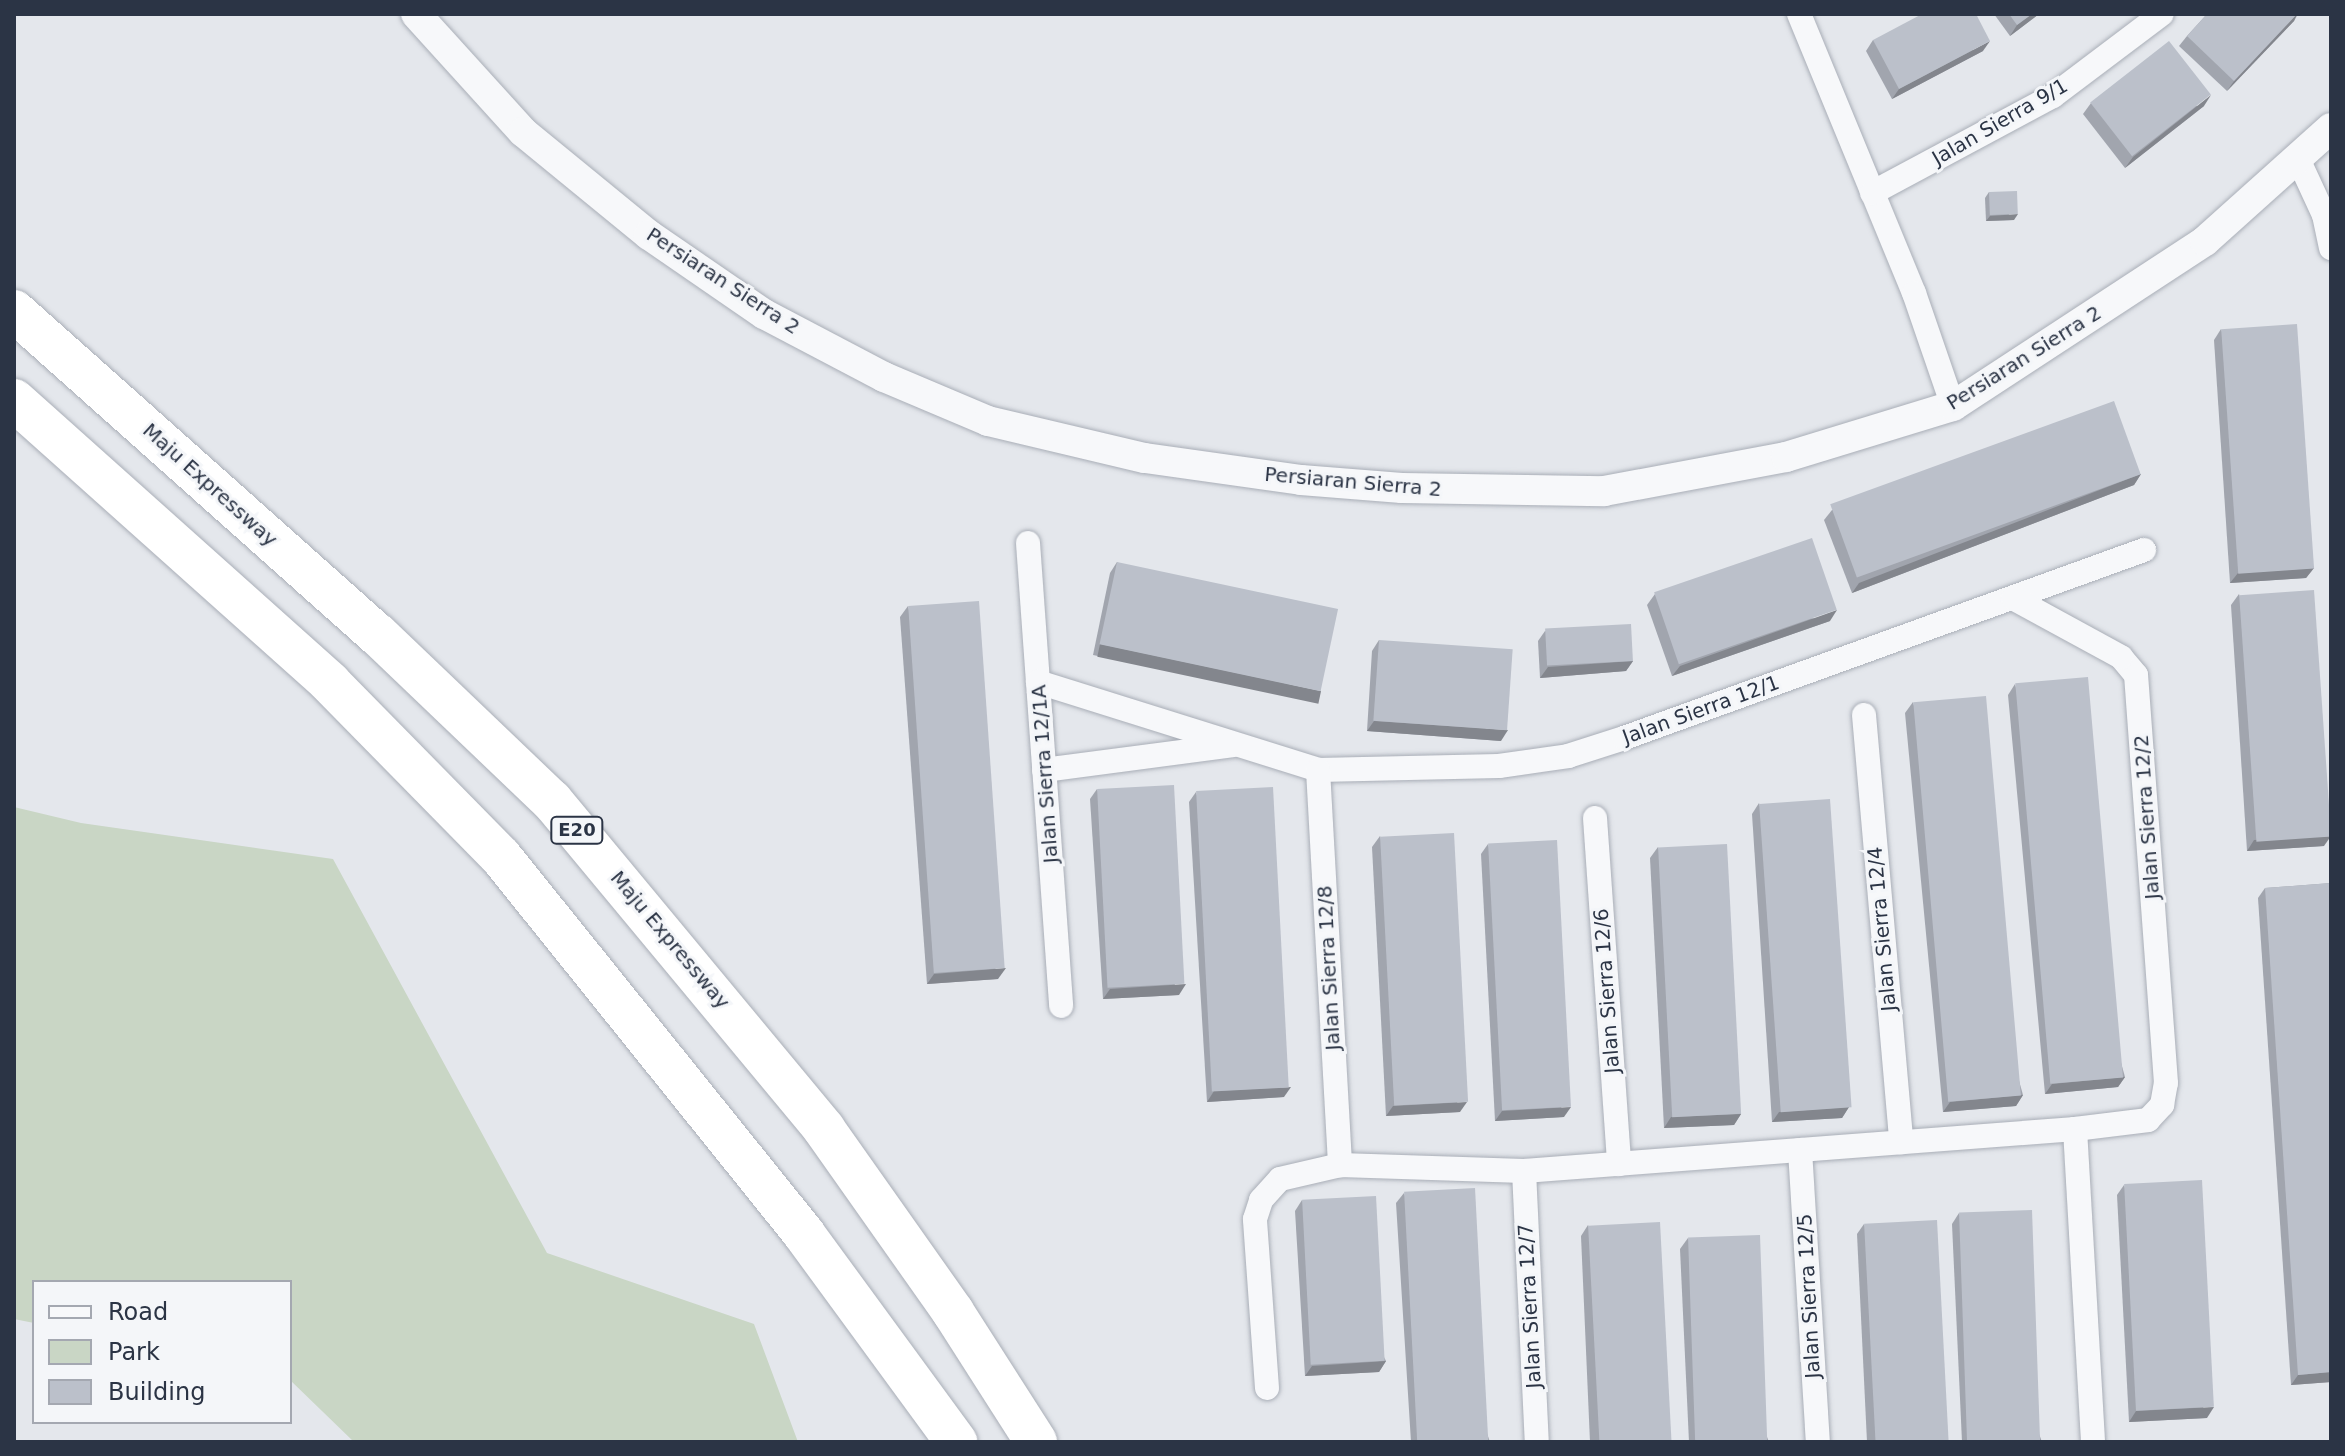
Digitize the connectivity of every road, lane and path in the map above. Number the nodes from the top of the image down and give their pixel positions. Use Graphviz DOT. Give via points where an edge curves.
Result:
graph roads {
  1 [pos="416,14"];
  2 [pos="1799,14"];
  3 [pos="2162,14"];
  4 [pos="2331,128"];
  5 [pos="2299,161"];
  6 [pos="1872,193"];
  7 [pos="2331,248"];
  8 [pos="14,311"];
  9 [pos="14,400"];
  10 [pos="1953,406"];
  11 [pos="1028,543"];
  12 [pos="2144,550"];
  13 [pos="2013,598"];
  14 [pos="1038,682"];
  15 [pos="1864,715"];
  16 [pos="1244,744"];
  17 [pos="1044,770"];
  18 [pos="1318,770"];
  19 [pos="1595,818"];
  20 [pos="1061,1006"];
  21 [pos="2075,1129"];
  22 [pos="1901,1142"];
  23 [pos="1800,1150"];
  24 [pos="1619,1164"];
  25 [pos="1340,1165"];
  26 [pos="1524,1171"];
  27 [pos="1267,1388"];
  28 [pos="956,1442"];
  29 [pos="1036,1442"];
  30 [pos="1537,1442"];
  31 [pos="1818,1442"];
  32 [pos="2093,1442"];
  1 -- 10 [label="street, Persiaran Sierra 2" via="523,132 649,235 764,314 884,377 988,421 1145,458 1301,480 1550,493 1604,491 1786,457"];
  2 -- 6 [label="street"];
  3 -- 6 [label="street, Jalan Sierra 9/1" via="2053,96"];
  4 -- 5 [label="street, Persiaran Sierra 2"];
  5 -- 7 [label="street" via="2324,215"];
  5 -- 10 [label="street, Persiaran Sierra 2" via="2205,241"];
  6 -- 10 [label="street"];
  8 -- 29 [label="highway, Maju Expressway / E20" via="377,634 552,801 824,1129 953,1312"];
  9 -- 28 [label="highway" via="330,683 501,857 804,1234"];
  11 -- 14 [label="street, Jalan Sierra 12/1A"];
  12 -- 13 [label="street, Jalan Sierra 12/1"];
  13 -- 18 [label="street, Jalan Sierra 12/1" via="1568,756 1499,766"];
  13 -- 21 [label="street, Jalan Sierra 12/2" via="2121,657 2136,675 2166,1083 2162,1105 2148,1120"];
  14 -- 16 [label="street, Jalan Sierra 12/1"];
  14 -- 17 [label="street, Jalan Sierra 12/1A"];
  15 -- 22 [label="street, Jalan Sierra 12/4"];
  16 -- 17 [label="street"];
  16 -- 18 [label="street, Jalan Sierra 12/1"];
  17 -- 20 [label="street, Jalan Sierra 12/1A"];
  18 -- 25 [label="street, Jalan Sierra 12/8"];
  19 -- 24 [label="street, Jalan Sierra 12/6"];
  21 -- 22 [label="street"];
  21 -- 32 [label="street"];
  22 -- 23 [label="street"];
  23 -- 24 [label="street"];
  23 -- 31 [label="street, Jalan Sierra 12/5"];
  24 -- 26 [label="street"];
  25 -- 26 [label="street"];
  25 -- 27 [label="street" via="1280,1179 1261,1200 1255,1219"];
  26 -- 30 [label="street, Jalan Sierra 12/7"];
}
